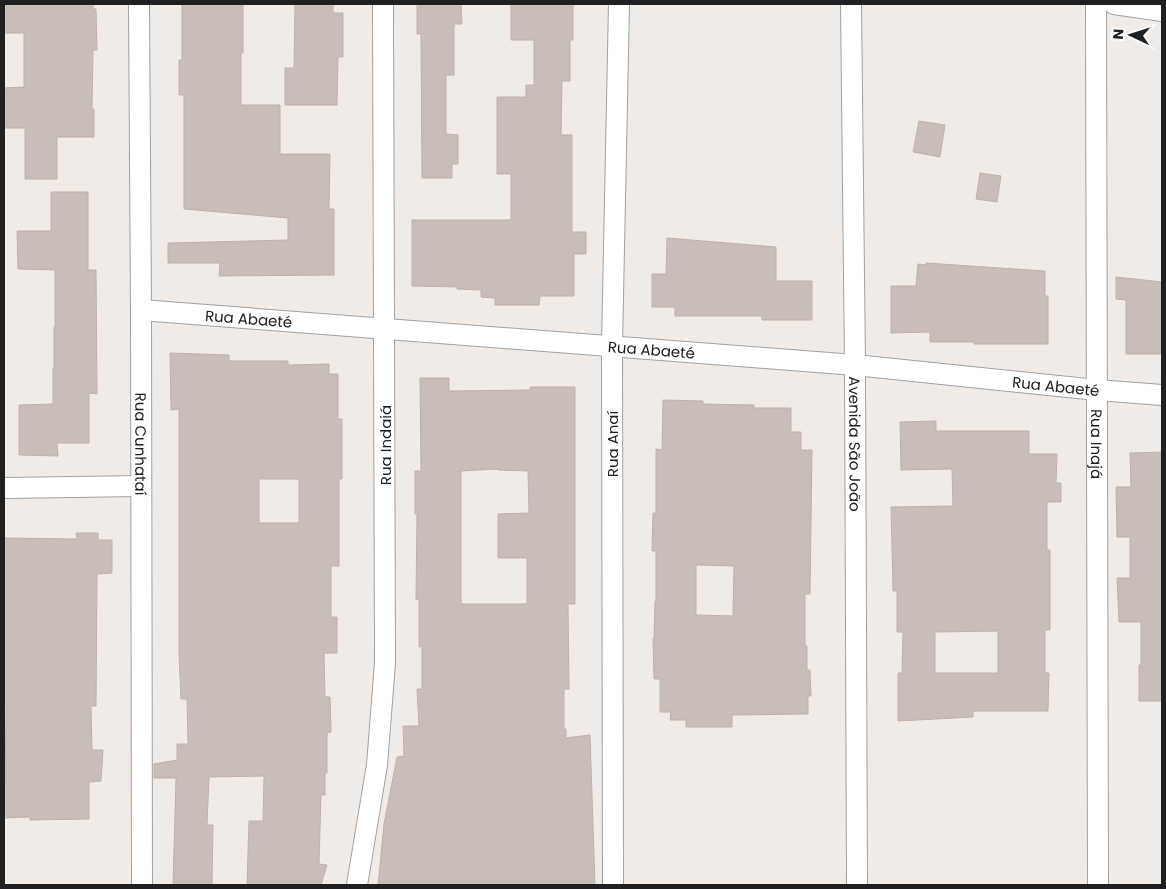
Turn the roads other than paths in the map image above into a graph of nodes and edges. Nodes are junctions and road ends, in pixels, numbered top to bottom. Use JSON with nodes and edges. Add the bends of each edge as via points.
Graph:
{"nodes":[{"id":1,"x":139,"y":4,"type":"edge"},
{"id":2,"x":383,"y":4,"type":"edge"},
{"id":3,"x":619,"y":4,"type":"edge"},
{"id":4,"x":851,"y":4,"type":"edge"},
{"id":5,"x":1096,"y":4,"type":"edge"},
{"id":6,"x":1114,"y":4,"type":"edge"},
{"id":7,"x":1162,"y":11,"type":"edge"},
{"id":8,"x":141,"y":310,"type":"junction"},
{"id":9,"x":385,"y":330,"type":"junction"},
{"id":10,"x":612,"y":346,"type":"junction"},
{"id":11,"x":855,"y":365,"type":"junction"},
{"id":12,"x":1097,"y":390,"type":"junction"},
{"id":13,"x":1162,"y":395,"type":"edge"},
{"id":14,"x":142,"y":486,"type":"junction"},
{"id":15,"x":4,"y":488,"type":"edge"},
{"id":16,"x":142,"y":885,"type":"edge"},
{"id":17,"x":357,"y":885,"type":"edge"},
{"id":18,"x":613,"y":885,"type":"edge"},
{"id":19,"x":857,"y":885,"type":"edge"},
{"id":20,"x":1098,"y":885,"type":"edge"}],
"edges":[{"from":1,"to":8,"type":"street","name":"Rua Cunhataí"},
{"from":2,"to":9,"type":"street","name":"Rua Indaiá"},
{"from":3,"to":10,"type":"street","name":"Rua Anaí"},
{"from":4,"to":11,"type":"street","name":"Avenida São João"},
{"from":5,"to":12,"type":"street","name":"Rua Inajá"},
{"from":6,"to":7,"type":"street"},
{"from":8,"to":9,"type":"street","name":"Rua Abaeté"},
{"from":8,"to":14,"type":"street","name":"Rua Cunhataí"},
{"from":9,"to":10,"type":"street","name":"Rua Abaeté"},
{"from":9,"to":17,"type":"street","name":"Rua Indaiá","via":[[386,663],[377,765]]},
{"from":10,"to":11,"type":"street","name":"Rua Abaeté"},
{"from":10,"to":18,"type":"street","name":"Rua Anaí"},
{"from":11,"to":12,"type":"street","name":"Rua Abaeté"},
{"from":11,"to":19,"type":"street","name":"Avenida São João"},
{"from":12,"to":13,"type":"street","name":"Rua Abaeté"},
{"from":12,"to":20,"type":"street","name":"Rua Inajá"},
{"from":14,"to":15,"type":"street"},
{"from":14,"to":16,"type":"street","name":"Rua Cunhataí"}]}
